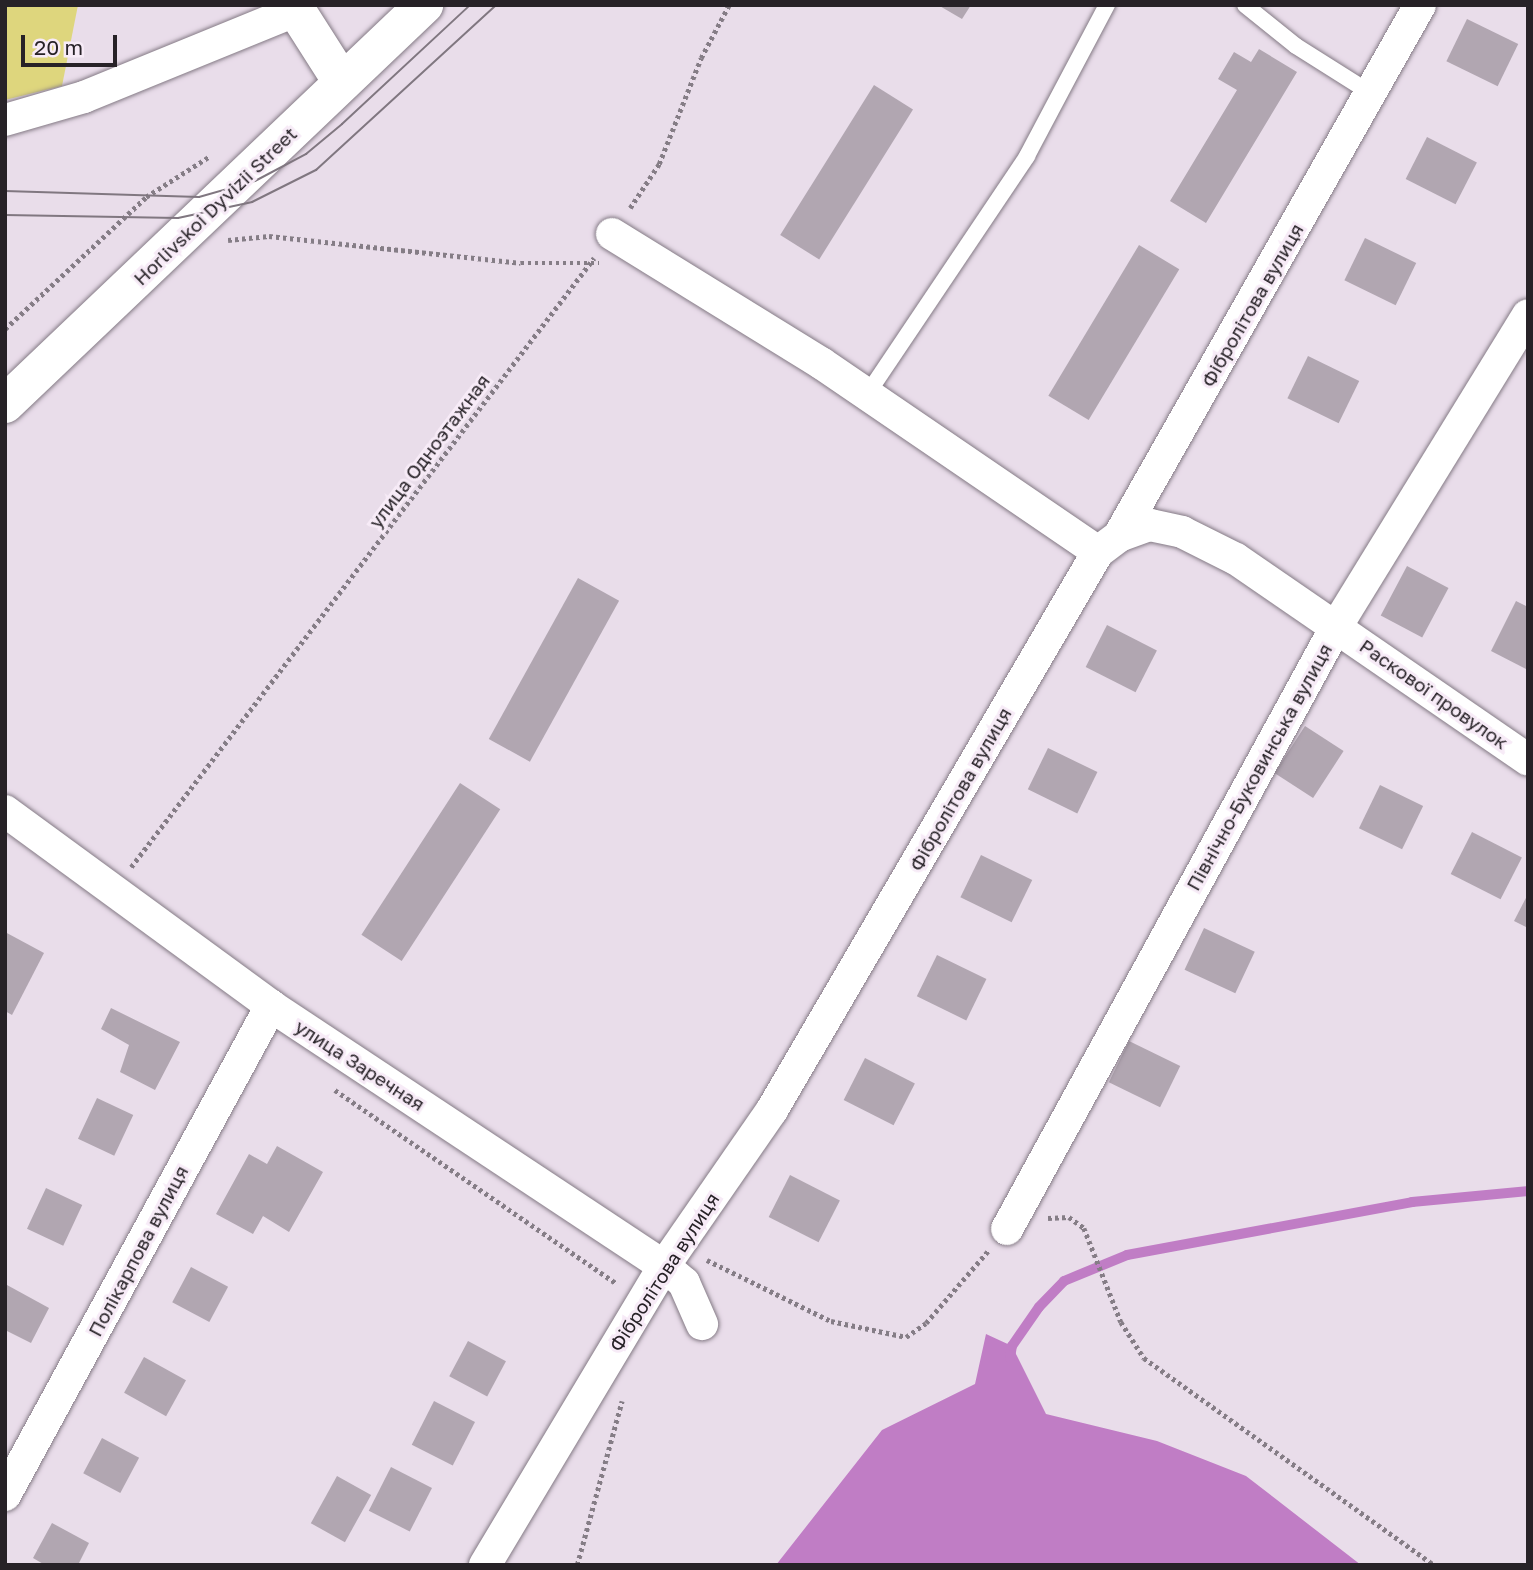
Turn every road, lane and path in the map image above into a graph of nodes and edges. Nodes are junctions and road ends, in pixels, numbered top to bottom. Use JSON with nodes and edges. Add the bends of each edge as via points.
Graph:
{"nodes":[{"id":1,"x":424,"y":5,"type":"edge"},
{"id":2,"x":729,"y":5,"type":"edge"},
{"id":3,"x":1107,"y":5,"type":"edge"},
{"id":4,"x":1245,"y":5,"type":"edge"},
{"id":5,"x":1420,"y":5,"type":"edge"},
{"id":6,"x":294,"y":8,"type":"edge"},
{"id":7,"x":342,"y":82,"type":"junction"},
{"id":8,"x":1372,"y":94,"type":"junction"},
{"id":9,"x":5,"y":120,"type":"edge"},
{"id":10,"x":213,"y":155,"type":"dead end"},
{"id":11,"x":612,"y":234,"type":"junction"},
{"id":12,"x":223,"y":240,"type":"dead end"},
{"id":13,"x":649,"y":257,"type":"junction"},
{"id":14,"x":589,"y":265,"type":"junction"},
{"id":15,"x":1528,"y":315,"type":"edge"},
{"id":16,"x":5,"y":329,"type":"edge"},
{"id":17,"x":866,"y":396,"type":"junction"},
{"id":18,"x":5,"y":404,"type":"edge"},
{"id":19,"x":1108,"y":544,"type":"junction"},
{"id":20,"x":1336,"y":627,"type":"junction"},
{"id":21,"x":1528,"y":760,"type":"edge"},
{"id":22,"x":5,"y":811,"type":"edge"},
{"id":23,"x":113,"y":890,"type":"junction"},
{"id":24,"x":271,"y":1006,"type":"junction"},
{"id":25,"x":1007,"y":1229,"type":"junction"},
{"id":26,"x":671,"y":1255,"type":"junction"},
{"id":27,"x":702,"y":1324,"type":"dead end"},
{"id":28,"x":626,"y":1387,"type":"dead end"},
{"id":29,"x":5,"y":1496,"type":"edge"},
{"id":30,"x":485,"y":1565,"type":"edge"},
{"id":31,"x":577,"y":1565,"type":"edge"},
{"id":32,"x":1434,"y":1565,"type":"edge"}],
"edges":[{"from":1,"to":7,"type":"main road","name":"Horlivskoi Dyvizii Street"},
{"from":2,"to":11,"type":"path","name":"улица Одноэтажная","via":[[701,58],[659,164]]},
{"from":3,"to":17,"type":"lane","via":[[1027,156]]},
{"from":4,"to":8,"type":"lane","via":[[1296,46]]},
{"from":5,"to":8,"type":"street","name":"Фібролітова вулиця"},
{"from":6,"to":7,"type":"main road"},
{"from":6,"to":9,"type":"street","via":[[85,97]]},
{"from":7,"to":18,"type":"main road","name":"Horlivskoi Dyvizii Street","via":[[240,185]]},
{"from":8,"to":19,"type":"street","name":"Фібролітова вулиця"},
{"from":10,"to":16,"type":"path","via":[[146,197]]},
{"from":11,"to":13,"type":"street"},
{"from":11,"to":14,"type":"path","name":"улица Одноэтажная"},
{"from":12,"to":14,"type":"path","via":[[269,236],[521,263]]},
{"from":13,"to":14,"type":"path"},
{"from":13,"to":17,"type":"street"},
{"from":14,"to":23,"type":"path","name":"улица Одноэтажная"},
{"from":15,"to":20,"type":"street","name":"Північно-Буковинська вулиця"},
{"from":17,"to":19,"type":"street"},
{"from":19,"to":20,"type":"street","name":"Раскової провулок","via":[[1150,525],[1182,532],[1236,559]]},
{"from":19,"to":26,"type":"street","name":"Фібролітова вулиця","via":[[772,1110]]},
{"from":20,"to":21,"type":"street","name":"Раскової провулок"},
{"from":20,"to":25,"type":"street","name":"Північно-Буковинська вулиця"},
{"from":22,"to":23,"type":"street","name":"улица Заречная"},
{"from":23,"to":24,"type":"street","name":"улица Заречная"},
{"from":24,"to":26,"type":"street","name":"улица Заречная"},
{"from":24,"to":29,"type":"street","name":"Полікарпова вулиця"},
{"from":25,"to":26,"type":"path","via":[[926,1323],[906,1337],[831,1321]]},
{"from":25,"to":32,"type":"path","via":[[1069,1217],[1084,1228],[1106,1290],[1144,1358]]},
{"from":26,"to":27,"type":"street","name":"улица Заречная"},
{"from":26,"to":30,"type":"street","name":"Фібролітова вулиця"},
{"from":28,"to":31,"type":"path"}]}
